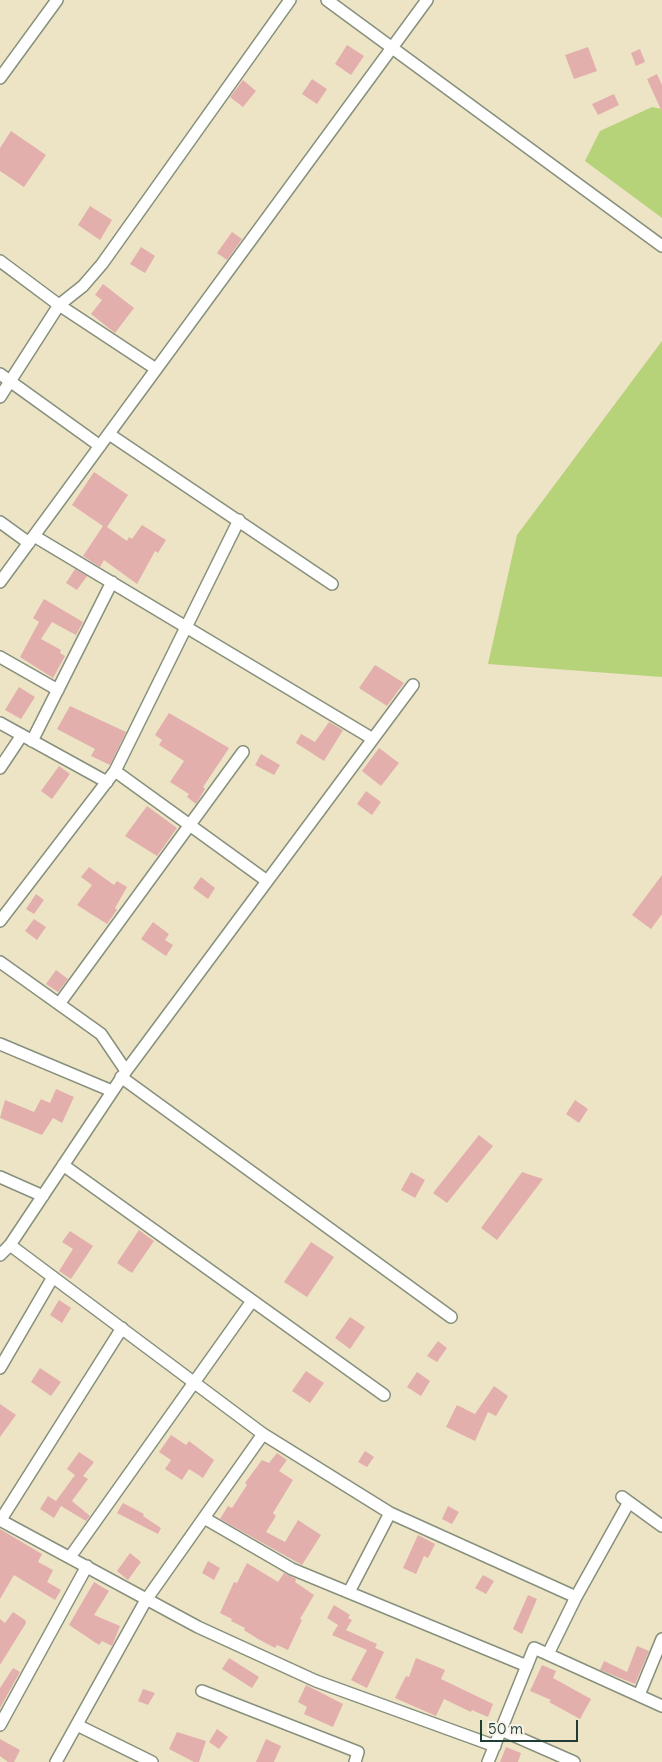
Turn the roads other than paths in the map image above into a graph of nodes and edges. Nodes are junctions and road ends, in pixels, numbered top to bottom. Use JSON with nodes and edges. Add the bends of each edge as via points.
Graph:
{"nodes":[{"id":1,"x":57,"y":0,"type":"edge"},
{"id":2,"x":290,"y":0,"type":"edge"},
{"id":3,"x":327,"y":0,"type":"edge"},
{"id":4,"x":427,"y":0,"type":"edge"},
{"id":5,"x":392,"y":48,"type":"junction"},
{"id":6,"x":0,"y":78,"type":"edge"},
{"id":7,"x":662,"y":246,"type":"edge"},
{"id":8,"x":0,"y":260,"type":"edge"},
{"id":9,"x":59,"y":305,"type":"junction"},
{"id":10,"x":156,"y":369,"type":"junction"},
{"id":11,"x":0,"y":374,"type":"edge"},
{"id":12,"x":11,"y":382,"type":"junction"},
{"id":13,"x":0,"y":397,"type":"edge"},
{"id":14,"x":110,"y":434,"type":"junction"},
{"id":15,"x":100,"y":446,"type":"junction"},
{"id":16,"x":239,"y":520,"type":"junction"},
{"id":17,"x":0,"y":522,"type":"edge"},
{"id":18,"x":31,"y":539,"type":"junction"},
{"id":19,"x":0,"y":582,"type":"edge"},
{"id":20,"x":112,"y":582,"type":"junction"},
{"id":21,"x":332,"y":584,"type":"dead end"},
{"id":22,"x":186,"y":627,"type":"junction"},
{"id":23,"x":0,"y":657,"type":"edge"},
{"id":24,"x":413,"y":685,"type":"dead end"},
{"id":25,"x":58,"y":690,"type":"junction"},
{"id":26,"x":0,"y":723,"type":"edge"},
{"id":27,"x":22,"y":735,"type":"junction"},
{"id":28,"x":373,"y":739,"type":"junction"},
{"id":29,"x":32,"y":741,"type":"junction"},
{"id":30,"x":243,"y":752,"type":"dead end"},
{"id":31,"x":0,"y":768,"type":"edge"},
{"id":32,"x":116,"y":771,"type":"junction"},
{"id":33,"x":107,"y":782,"type":"junction"},
{"id":34,"x":190,"y":825,"type":"junction"},
{"id":35,"x":267,"y":881,"type":"junction"},
{"id":36,"x":0,"y":921,"type":"edge"},
{"id":37,"x":0,"y":962,"type":"edge"},
{"id":38,"x":59,"y":1004,"type":"junction"},
{"id":39,"x":0,"y":1044,"type":"edge"},
{"id":40,"x":124,"y":1074,"type":"junction"},
{"id":41,"x":112,"y":1091,"type":"junction"},
{"id":42,"x":63,"y":1165,"type":"junction"},
{"id":43,"x":0,"y":1177,"type":"edge"},
{"id":44,"x":42,"y":1196,"type":"junction"},
{"id":45,"x":10,"y":1245,"type":"junction"},
{"id":46,"x":0,"y":1255,"type":"edge"},
{"id":47,"x":53,"y":1278,"type":"junction"},
{"id":48,"x":252,"y":1300,"type":"junction"},
{"id":49,"x":451,"y":1317,"type":"dead end"},
{"id":50,"x":122,"y":1328,"type":"junction"},
{"id":51,"x":0,"y":1368,"type":"edge"},
{"id":52,"x":194,"y":1382,"type":"junction"},
{"id":53,"x":384,"y":1395,"type":"dead end"},
{"id":54,"x":263,"y":1434,"type":"junction"},
{"id":55,"x":390,"y":1513,"type":"junction"},
{"id":56,"x":204,"y":1518,"type":"junction"},
{"id":57,"x":0,"y":1521,"type":"edge"},
{"id":58,"x":662,"y":1526,"type":"edge"},
{"id":59,"x":70,"y":1557,"type":"junction"},
{"id":60,"x":86,"y":1566,"type":"junction"},
{"id":61,"x":349,"y":1592,"type":"junction"},
{"id":62,"x":576,"y":1597,"type":"junction"},
{"id":63,"x":146,"y":1600,"type":"junction"},
{"id":64,"x":662,"y":1639,"type":"edge"},
{"id":65,"x":548,"y":1654,"type":"junction"},
{"id":66,"x":527,"y":1666,"type":"junction"},
{"id":67,"x":202,"y":1691,"type":"dead end"},
{"id":68,"x":639,"y":1695,"type":"junction"},
{"id":69,"x":662,"y":1706,"type":"edge"},
{"id":70,"x":77,"y":1724,"type":"junction"},
{"id":71,"x":0,"y":1725,"type":"edge"},
{"id":72,"x":501,"y":1730,"type":"junction"},
{"id":73,"x":495,"y":1746,"type":"junction"},
{"id":74,"x":56,"y":1762,"type":"edge"},
{"id":75,"x":152,"y":1762,"type":"edge"},
{"id":76,"x":355,"y":1762,"type":"edge"},
{"id":77,"x":488,"y":1762,"type":"edge"},
{"id":78,"x":574,"y":1762,"type":"edge"}],
"edges":[{"from":1,"to":6,"type":"street"},
{"from":2,"to":9,"type":"street","via":[[102,264],[83,286]]},
{"from":3,"to":5,"type":"street"},
{"from":4,"to":5,"type":"street"},
{"from":5,"to":7,"type":"street"},
{"from":5,"to":10,"type":"street"},
{"from":8,"to":9,"type":"street"},
{"from":9,"to":10,"type":"street"},
{"from":9,"to":12,"type":"street"},
{"from":10,"to":14,"type":"street"},
{"from":11,"to":12,"type":"street"},
{"from":12,"to":13,"type":"street"},
{"from":12,"to":15,"type":"street"},
{"from":14,"to":15,"type":"street"},
{"from":14,"to":16,"type":"street"},
{"from":15,"to":18,"type":"street"},
{"from":16,"to":21,"type":"street"},
{"from":16,"to":22,"type":"street"},
{"from":17,"to":18,"type":"street"},
{"from":18,"to":19,"type":"street"},
{"from":18,"to":20,"type":"street"},
{"from":20,"to":22,"type":"street"},
{"from":20,"to":25,"type":"street"},
{"from":22,"to":28,"type":"street"},
{"from":22,"to":32,"type":"street"},
{"from":23,"to":25,"type":"street"},
{"from":24,"to":28,"type":"street"},
{"from":25,"to":29,"type":"street"},
{"from":26,"to":27,"type":"street"},
{"from":27,"to":29,"type":"street"},
{"from":27,"to":31,"type":"street"},
{"from":28,"to":35,"type":"street"},
{"from":29,"to":33,"type":"street"},
{"from":30,"to":34,"type":"street"},
{"from":32,"to":33,"type":"street"},
{"from":32,"to":34,"type":"street"},
{"from":33,"to":36,"type":"street"},
{"from":34,"to":35,"type":"street"},
{"from":34,"to":38,"type":"street"},
{"from":35,"to":40,"type":"street"},
{"from":37,"to":38,"type":"street"},
{"from":38,"to":40,"type":"street","via":[[100,1034]]},
{"from":39,"to":41,"type":"street"},
{"from":40,"to":41,"type":"street"},
{"from":40,"to":49,"type":"street"},
{"from":41,"to":42,"type":"street"},
{"from":42,"to":44,"type":"street"},
{"from":42,"to":48,"type":"street"},
{"from":43,"to":44,"type":"street"},
{"from":44,"to":45,"type":"street"},
{"from":45,"to":46,"type":"street"},
{"from":45,"to":47,"type":"street"},
{"from":47,"to":50,"type":"street"},
{"from":47,"to":51,"type":"street"},
{"from":48,"to":52,"type":"street"},
{"from":48,"to":53,"type":"street"},
{"from":50,"to":52,"type":"street"},
{"from":50,"to":57,"type":"street"},
{"from":52,"to":54,"type":"street"},
{"from":52,"to":59,"type":"street"},
{"from":54,"to":55,"type":"street"},
{"from":54,"to":56,"type":"street"},
{"from":55,"to":61,"type":"street"},
{"from":55,"to":62,"type":"street"},
{"from":56,"to":61,"type":"street","via":[[292,1569]]},
{"from":56,"to":63,"type":"street"},
{"from":57,"to":59,"type":"street"},
{"from":58,"to":62,"type":"street","via":[[626,1500]]},
{"from":59,"to":60,"type":"street"},
{"from":60,"to":63,"type":"street"},
{"from":60,"to":71,"type":"street"},
{"from":61,"to":66,"type":"street"},
{"from":62,"to":65,"type":"street"},
{"from":63,"to":70,"type":"street"},
{"from":63,"to":73,"type":"street","via":[[316,1681]]},
{"from":64,"to":68,"type":"street"},
{"from":65,"to":66,"type":"street","via":[[534,1648]]},
{"from":65,"to":68,"type":"street"},
{"from":66,"to":72,"type":"street"},
{"from":67,"to":76,"type":"street","via":[[358,1752]]},
{"from":68,"to":69,"type":"street"},
{"from":70,"to":74,"type":"street"},
{"from":70,"to":75,"type":"street"},
{"from":72,"to":73,"type":"street"},
{"from":72,"to":78,"type":"street"},
{"from":73,"to":77,"type":"street"}]}
